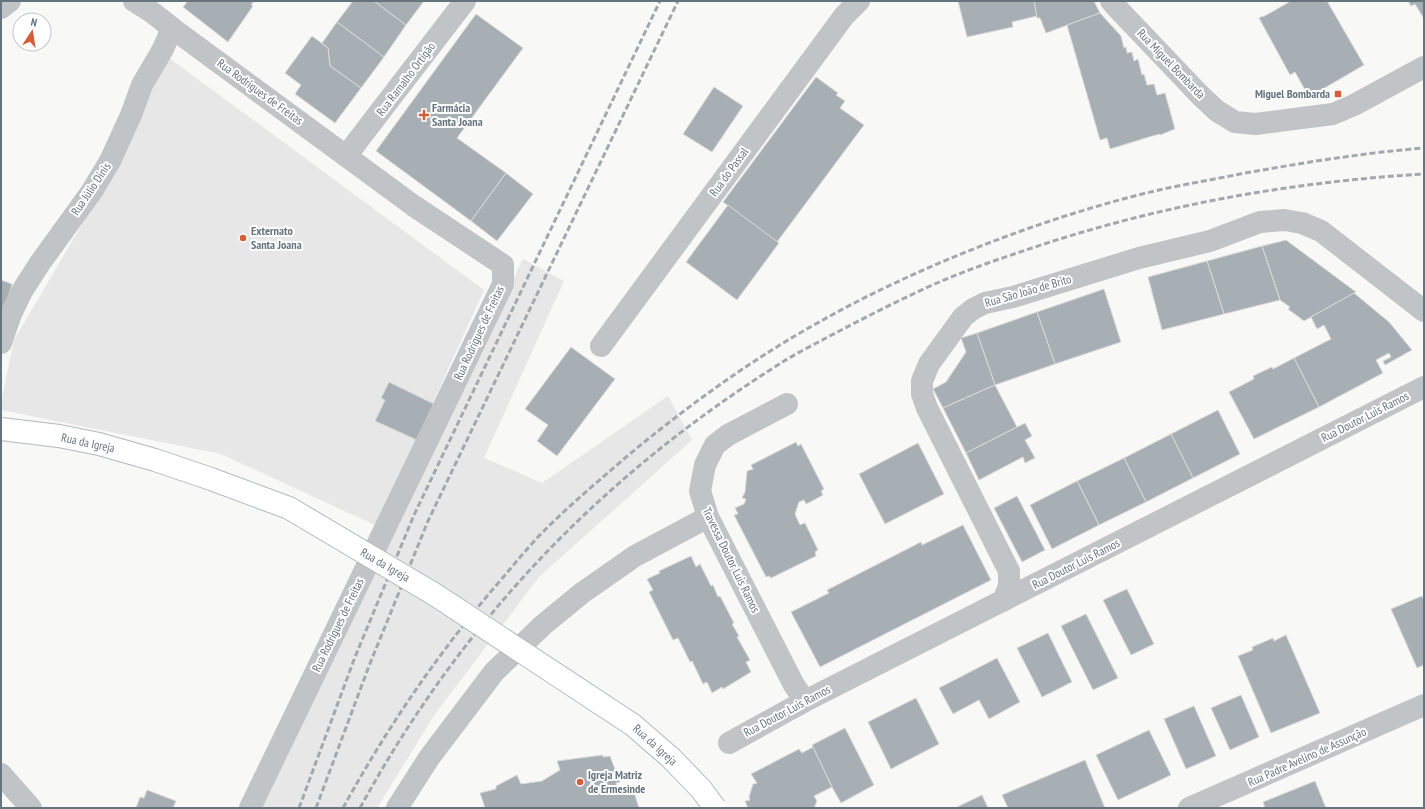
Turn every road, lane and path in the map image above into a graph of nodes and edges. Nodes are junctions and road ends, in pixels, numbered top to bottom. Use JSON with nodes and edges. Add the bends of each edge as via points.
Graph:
{"nodes":[{"id":1,"x":10,"y":1,"type":"edge"},
{"id":2,"x":134,"y":1,"type":"edge"},
{"id":3,"x":465,"y":1,"type":"edge"},
{"id":4,"x":859,"y":1,"type":"edge"},
{"id":5,"x":1111,"y":1,"type":"edge"},
{"id":6,"x":157,"y":7,"type":"edge"},
{"id":7,"x":1,"y":8,"type":"edge"},
{"id":8,"x":172,"y":28,"type":"junction"},
{"id":9,"x":1424,"y":67,"type":"edge"},
{"id":10,"x":346,"y":156,"type":"junction"},
{"id":11,"x":1424,"y":310,"type":"edge"},
{"id":12,"x":1,"y":343,"type":"edge"},
{"id":13,"x":601,"y":346,"type":"dead end"},
{"id":14,"x":1424,"y":387,"type":"edge"},
{"id":15,"x":787,"y":404,"type":"dead end"},
{"id":16,"x":1,"y":429,"type":"edge"},
{"id":17,"x":708,"y":516,"type":"junction"},
{"id":18,"x":1009,"y":571,"type":"junction"},
{"id":19,"x":1034,"y":585,"type":"junction"},
{"id":20,"x":1003,"y":601,"type":"junction"},
{"id":21,"x":805,"y":701,"type":"junction"},
{"id":22,"x":1424,"y":705,"type":"edge"},
{"id":23,"x":729,"y":743,"type":"dead end"},
{"id":24,"x":1,"y":774,"type":"edge"},
{"id":25,"x":31,"y":808,"type":"edge"},
{"id":26,"x":250,"y":808,"type":"edge"},
{"id":27,"x":397,"y":808,"type":"edge"},
{"id":28,"x":715,"y":808,"type":"edge"},
{"id":29,"x":1189,"y":808,"type":"edge"}],
"edges":[{"from":1,"to":7,"type":"street"},
{"from":2,"to":6,"type":"street","name":"Rua Rodrigues de Freitas"},
{"from":3,"to":10,"type":"street","name":"Rua Ramalho Ortigão"},
{"from":4,"to":13,"type":"street","name":"Rua do Passal","via":[[844,16]]},
{"from":5,"to":9,"type":"street","name":"Rua Miguel Bombarda","via":[[1200,95],[1217,111],[1235,122],[1255,124],[1333,114]]},
{"from":6,"to":8,"type":"street","name":"Rua Rodrigues de Freitas"},
{"from":8,"to":10,"type":"street","name":"Rua Rodrigues de Freitas"},
{"from":8,"to":12,"type":"street","name":"Rua Júlio Dinis","via":[[142,85],[110,161],[22,291]]},
{"from":10,"to":26,"type":"street","name":"Rua Rodrigues de Freitas","via":[[414,206],[503,265],[503,284]]},
{"from":11,"to":18,"type":"street","name":"Rua São João de Brito","via":[[1321,231],[1302,223],[1284,220],[1260,222],[1210,241],[1139,258],[1013,297],[985,303],[973,309],[963,317],[929,364],[922,381],[922,394]]},
{"from":14,"to":19,"type":"street","name":"Rua Doutor Luis Ramos"},
{"from":15,"to":17,"type":"street","name":"Travessa Doutor Luis Ramos","via":[[728,435],[715,445],[705,464],[700,491]]},
{"from":16,"to":28,"type":"main road","name":"Rua da Igreja","bridge":true,"via":[[59,436],[106,446],[155,460],[289,508],[434,594],[628,721],[671,758],[701,789]]},
{"from":17,"to":21,"type":"street","name":"Travessa Doutor Luis Ramos","via":[[794,685]]},
{"from":17,"to":27,"type":"street","via":[[635,556],[582,593],[494,672],[429,758]]},
{"from":18,"to":19,"type":"street"},
{"from":18,"to":20,"type":"street","via":[[1009,586]]},
{"from":19,"to":20,"type":"street","name":"Rua Doutor Luis Ramos"},
{"from":20,"to":21,"type":"street","name":"Rua Doutor Luis Ramos"},
{"from":21,"to":23,"type":"street","name":"Rua Doutor Luis Ramos"},
{"from":22,"to":29,"type":"street","name":"Rua Padre Avelino de Assunção"},
{"from":24,"to":25,"type":"street"}]}
